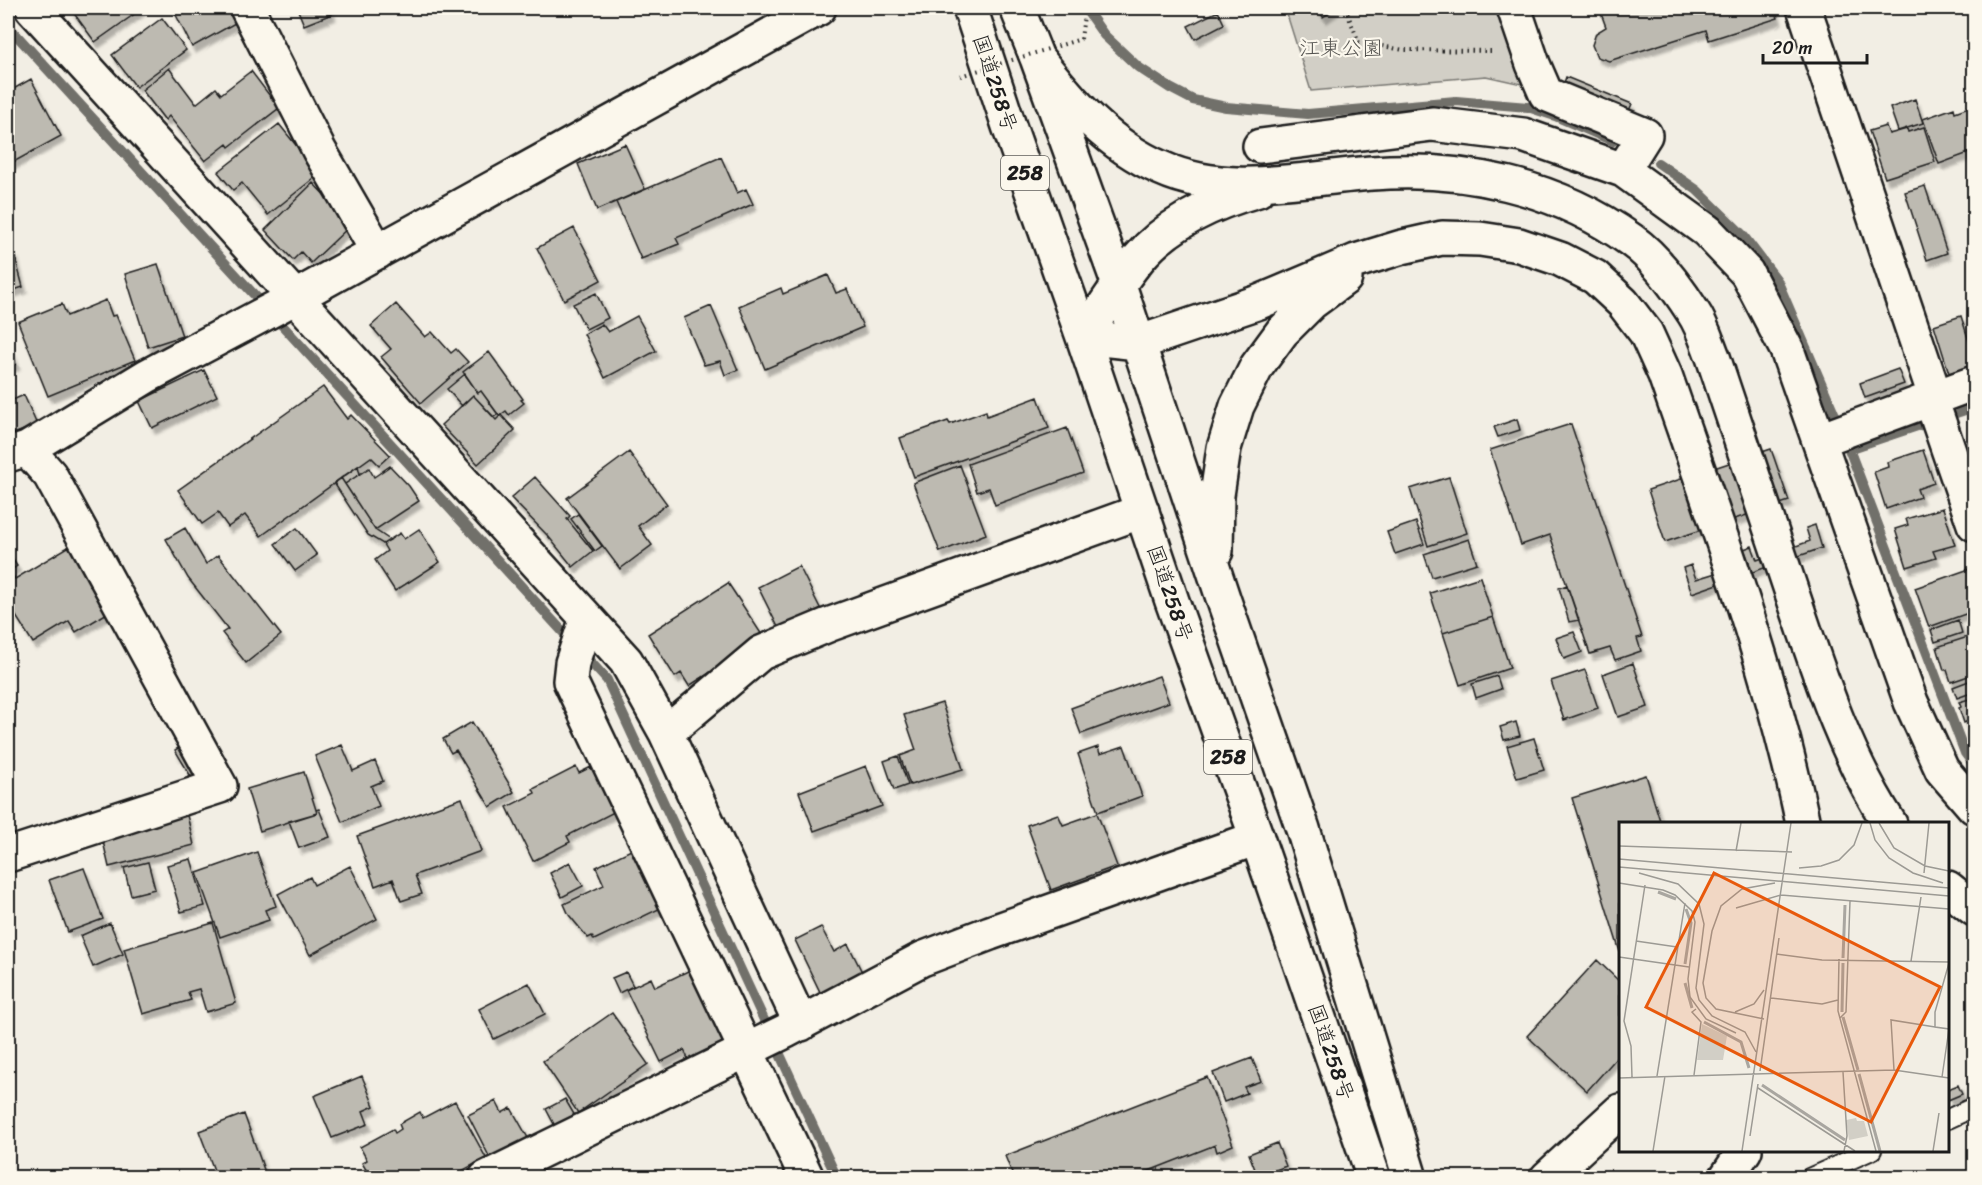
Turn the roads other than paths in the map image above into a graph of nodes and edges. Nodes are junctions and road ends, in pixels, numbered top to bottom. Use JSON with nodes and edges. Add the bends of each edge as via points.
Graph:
{"nodes":[{"id":1,"x":32,"y":8,"type":"edge"},
{"id":2,"x":247,"y":8,"type":"edge"},
{"id":3,"x":819,"y":8,"type":"edge"},
{"id":4,"x":970,"y":8,"type":"edge"},
{"id":5,"x":1017,"y":8,"type":"edge"},
{"id":6,"x":1514,"y":8,"type":"edge"},
{"id":7,"x":1804,"y":8,"type":"edge"},
{"id":8,"x":1037,"y":58,"type":"junction"},
{"id":9,"x":1260,"y":146,"type":"dead end"},
{"id":10,"x":1623,"y":170,"type":"junction"},
{"id":11,"x":1290,"y":182,"type":"junction"},
{"id":12,"x":1402,"y":247,"type":"junction"},
{"id":13,"x":378,"y":252,"type":"junction"},
{"id":14,"x":1119,"y":285,"type":"junction"},
{"id":15,"x":277,"y":307,"type":"junction"},
{"id":16,"x":1083,"y":337,"type":"junction"},
{"id":17,"x":1137,"y":343,"type":"junction"},
{"id":18,"x":1974,"y":383,"type":"edge"},
{"id":19,"x":1937,"y":413,"type":"junction"},
{"id":20,"x":1835,"y":434,"type":"junction"},
{"id":21,"x":17,"y":452,"type":"edge"},
{"id":22,"x":1142,"y":511,"type":"junction"},
{"id":23,"x":1974,"y":524,"type":"edge"},
{"id":24,"x":1224,"y":601,"type":"junction"},
{"id":25,"x":585,"y":625,"type":"junction"},
{"id":26,"x":666,"y":733,"type":"junction"},
{"id":27,"x":1974,"y":807,"type":"edge"},
{"id":28,"x":1803,"y":822,"type":"edge"},
{"id":29,"x":1889,"y":822,"type":"edge"},
{"id":30,"x":1257,"y":838,"type":"junction"},
{"id":31,"x":8,"y":855,"type":"edge"},
{"id":32,"x":1949,"y":890,"type":"edge"},
{"id":33,"x":1974,"y":909,"type":"edge"},
{"id":34,"x":773,"y":1037,"type":"junction"},
{"id":35,"x":1974,"y":1107,"type":"edge"},
{"id":36,"x":1619,"y":1112,"type":"edge"},
{"id":37,"x":1949,"y":1118,"type":"edge"},
{"id":38,"x":1744,"y":1152,"type":"edge"},
{"id":39,"x":1868,"y":1152,"type":"edge"},
{"id":40,"x":486,"y":1178,"type":"edge"},
{"id":41,"x":807,"y":1178,"type":"edge"},
{"id":42,"x":1374,"y":1178,"type":"edge"},
{"id":43,"x":1410,"y":1178,"type":"edge"},
{"id":44,"x":1547,"y":1178,"type":"edge"},
{"id":45,"x":1726,"y":1178,"type":"edge"},
{"id":46,"x":1809,"y":1178,"type":"edge"}],
"edges":[{"from":1,"to":15,"type":"main road","via":[[262,263]]},
{"from":2,"to":13,"type":"main road","via":[[318,150]]},
{"from":3,"to":13,"type":"main road"},
{"from":4,"to":16,"type":"main road","name":"国道258号","number":"258"},
{"from":5,"to":8,"type":"main road","name":"国道258号","number":"258"},
{"from":6,"to":10,"type":"main road","via":[[1546,94],[1645,135]]},
{"from":7,"to":19,"type":"main road"},
{"from":8,"to":11,"type":"main road","via":[[1092,123],[1126,150],[1162,169],[1198,180],[1241,184]]},
{"from":8,"to":14,"type":"main road","name":"国道258号","number":"258"},
{"from":9,"to":10,"type":"main road","via":[[1432,124],[1523,135]]},
{"from":10,"to":20,"type":"main road","via":[[1707,231],[1747,273]]},
{"from":11,"to":14,"type":"main road","via":[[1241,195],[1192,216],[1140,256]]},
{"from":11,"to":29,"type":"main road","via":[[1373,172],[1430,171],[1487,177],[1539,192],[1588,213],[1632,241],[1667,275],[1694,313],[1713,357],[1821,677],[1871,794]]},
{"from":12,"to":17,"type":"main road","via":[[1356,261],[1259,302]]},
{"from":12,"to":24,"type":"main road","via":[[1348,275],[1311,303],[1263,358],[1237,406],[1224,448],[1217,495],[1215,544]]},
{"from":12,"to":28,"type":"main road","via":[[1442,238],[1480,240],[1519,245],[1560,259],[1595,276],[1646,333],[1665,375],[1770,688]]},
{"from":13,"to":15,"type":"main road"},
{"from":14,"to":16,"type":"main road"},
{"from":14,"to":17,"type":"main road","name":"国道258号","number":"258"},
{"from":15,"to":21,"type":"main road","via":[[147,375]]},
{"from":15,"to":25,"type":"main road"},
{"from":16,"to":17,"type":"main road"},
{"from":16,"to":22,"type":"main road","name":"国道258号","number":"258"},
{"from":17,"to":24,"type":"main road","name":"国道258号","number":"258"},
{"from":18,"to":19,"type":"main road"},
{"from":19,"to":20,"type":"main road"},
{"from":19,"to":23,"type":"main road"},
{"from":20,"to":27,"type":"main road","via":[[1911,702],[1941,770]]},
{"from":21,"to":31,"type":"main road","via":[[50,475],[220,786]]},
{"from":22,"to":26,"type":"main road","via":[[761,653]]},
{"from":22,"to":30,"type":"main road","name":"国道258号","number":"258"},
{"from":24,"to":43,"type":"main road","name":"国道258号","number":"258","via":[[1303,829]]},
{"from":25,"to":26,"type":"main road","via":[[626,661]]},
{"from":25,"to":34,"type":"main road","via":[[570,681]]},
{"from":26,"to":34,"type":"main road"},
{"from":30,"to":34,"type":"main road","via":[[922,959]]},
{"from":30,"to":42,"type":"main road","name":"国道258号","number":"258"},
{"from":32,"to":33,"type":"main road"},
{"from":34,"to":40,"type":"main road"},
{"from":34,"to":41,"type":"main road"},
{"from":35,"to":37,"type":"lane"},
{"from":36,"to":44,"type":"main road"},
{"from":38,"to":45,"type":"main road"},
{"from":39,"to":46,"type":"lane"}]}
